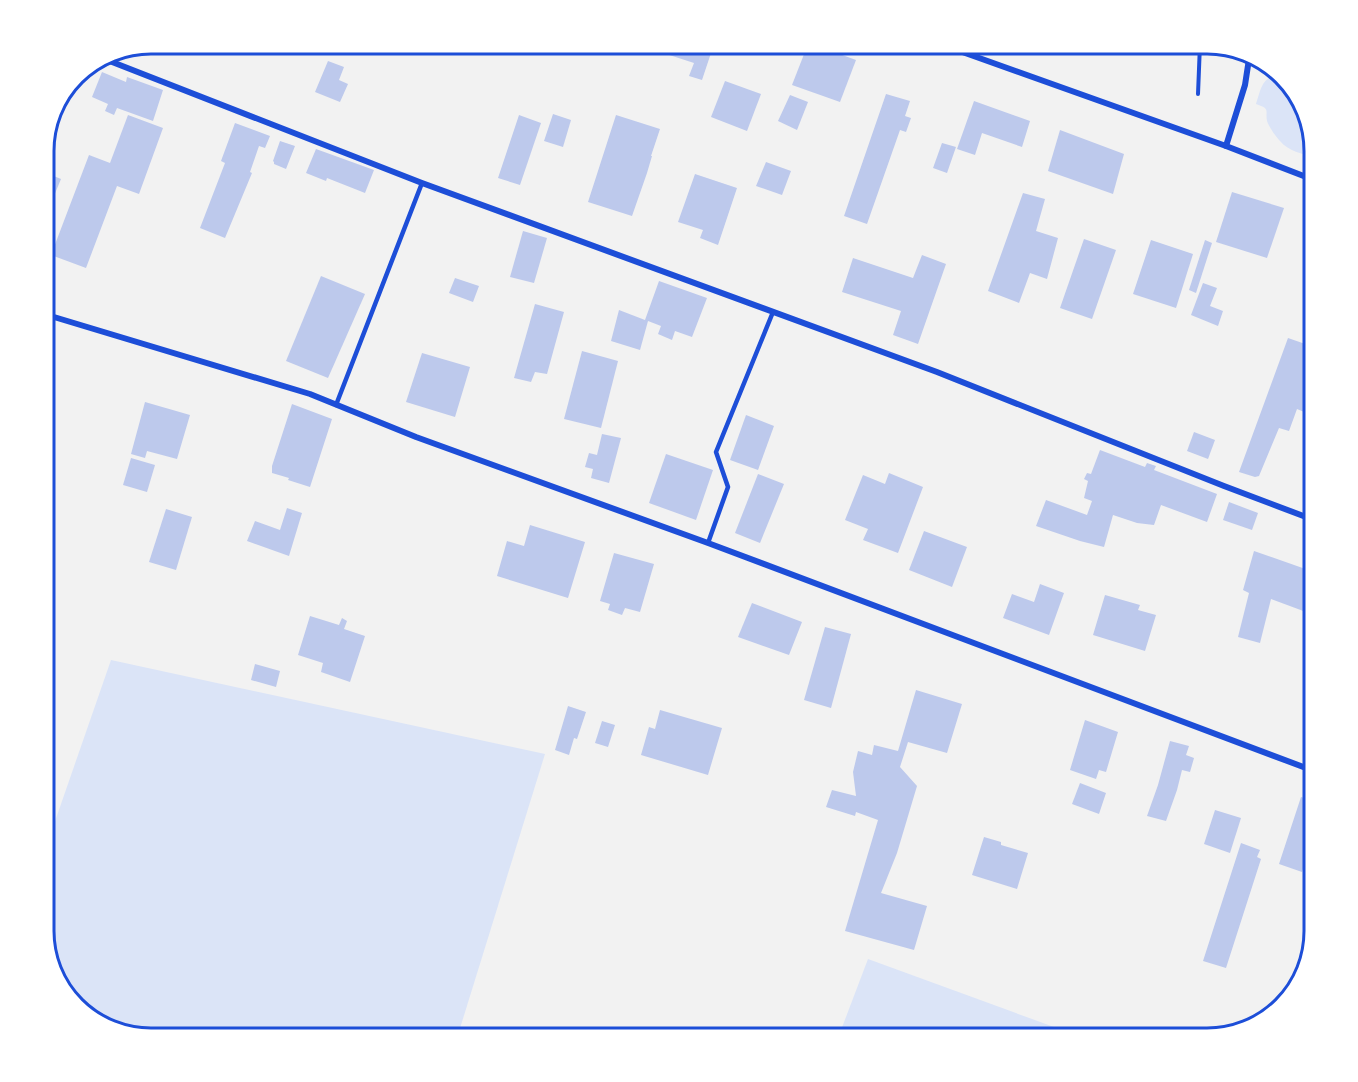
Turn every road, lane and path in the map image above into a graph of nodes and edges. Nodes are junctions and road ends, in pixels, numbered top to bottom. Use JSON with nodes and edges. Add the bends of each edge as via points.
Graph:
{"nodes":[{"id":1,"x":968,"y":54,"type":"edge"},
{"id":2,"x":1200,"y":54,"type":"edge"},
{"id":3,"x":112,"y":62,"type":"edge"},
{"id":4,"x":1248,"y":63,"type":"edge"},
{"id":5,"x":1198,"y":94,"type":"dead end"},
{"id":6,"x":1226,"y":146,"type":"junction"},
{"id":7,"x":1304,"y":176,"type":"edge"},
{"id":8,"x":422,"y":183,"type":"junction"},
{"id":9,"x":773,"y":312,"type":"junction"},
{"id":10,"x":54,"y":317,"type":"edge"},
{"id":11,"x":336,"y":405,"type":"junction"},
{"id":12,"x":1304,"y":516,"type":"edge"},
{"id":13,"x":708,"y":543,"type":"junction"},
{"id":14,"x":1304,"y":767,"type":"edge"}],
"edges":[{"from":1,"to":6,"type":"street"},
{"from":2,"to":5,"type":"path"},
{"from":3,"to":8,"type":"street"},
{"from":4,"to":6,"type":"street"},
{"from":6,"to":7,"type":"street"},
{"from":8,"to":9,"type":"street"},
{"from":8,"to":11,"type":"lane"},
{"from":9,"to":12,"type":"street"},
{"from":9,"to":13,"type":"lane","via":[[716,452],[728,487]]},
{"from":10,"to":11,"type":"street"},
{"from":11,"to":13,"type":"street"},
{"from":13,"to":14,"type":"street"}]}
